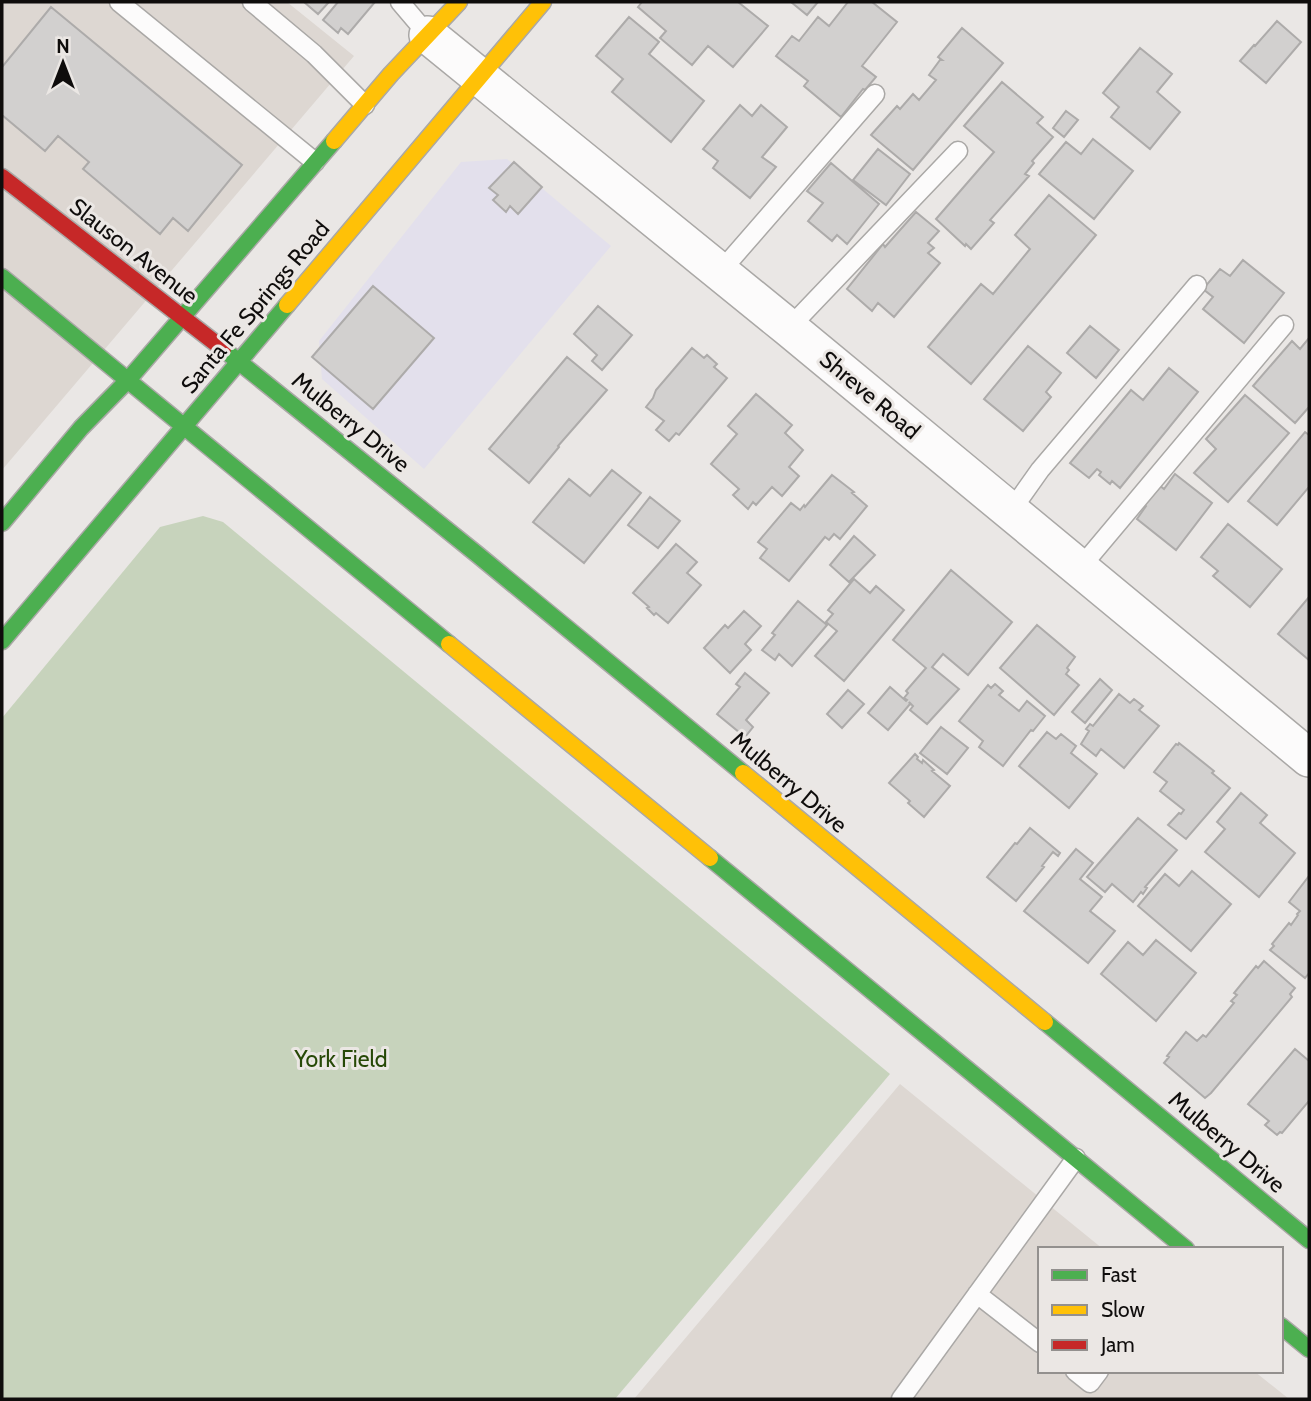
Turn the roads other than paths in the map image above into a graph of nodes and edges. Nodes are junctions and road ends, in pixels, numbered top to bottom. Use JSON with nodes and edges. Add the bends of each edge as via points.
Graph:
{"nodes":[{"id":1,"x":119,"y":2,"type":"edge"},
{"id":2,"x":253,"y":2,"type":"edge"},
{"id":3,"x":400,"y":2,"type":"edge"},
{"id":4,"x":459,"y":2,"type":"edge"},
{"id":5,"x":543,"y":2,"type":"edge"},
{"id":6,"x":428,"y":35,"type":"junction"},
{"id":7,"x":479,"y":76,"type":"junction"},
{"id":8,"x":876,"y":94,"type":"dead end"},
{"id":9,"x":365,"y":105,"type":"junction"},
{"id":10,"x":958,"y":151,"type":"dead end"},
{"id":11,"x":315,"y":162,"type":"junction"},
{"id":12,"x":2,"y":177,"type":"edge"},
{"id":13,"x":720,"y":272,"type":"junction"},
{"id":14,"x":2,"y":277,"type":"edge"},
{"id":15,"x":1197,"y":285,"type":"dead end"},
{"id":16,"x":182,"y":317,"type":"junction"},
{"id":17,"x":1284,"y":325,"type":"dead end"},
{"id":18,"x":789,"y":328,"type":"junction"},
{"id":19,"x":239,"y":361,"type":"junction"},
{"id":20,"x":128,"y":380,"type":"junction"},
{"id":21,"x":184,"y":426,"type":"junction"},
{"id":22,"x":5,"y":511,"type":"edge"},
{"id":23,"x":1011,"y":511,"type":"junction"},
{"id":24,"x":1080,"y":568,"type":"junction"},
{"id":25,"x":2,"y":641,"type":"edge"},
{"id":26,"x":1309,"y":758,"type":"edge"},
{"id":27,"x":1076,"y":1158,"type":"junction"},
{"id":28,"x":1309,"y":1240,"type":"edge"},
{"id":29,"x":1184,"y":1247,"type":"edge"},
{"id":30,"x":977,"y":1294,"type":"junction"},
{"id":31,"x":1283,"y":1328,"type":"edge"},
{"id":32,"x":1038,"y":1341,"type":"edge"},
{"id":33,"x":1309,"y":1349,"type":"edge"},
{"id":34,"x":1078,"y":1373,"type":"edge"},
{"id":35,"x":1097,"y":1373,"type":"edge"},
{"id":36,"x":901,"y":1399,"type":"edge"}],
"edges":[{"from":1,"to":11,"type":"lane"},
{"from":2,"to":9,"type":"lane"},
{"from":3,"to":6,"type":"lane"},
{"from":4,"to":6,"type":"main road","name":"Santa Fe Springs Road"},
{"from":5,"to":7,"type":"main road","name":"Santa Fe Springs Road"},
{"from":6,"to":7,"type":"street","name":"Shreve Road"},
{"from":6,"to":9,"type":"main road","name":"Santa Fe Springs Road"},
{"from":7,"to":13,"type":"street","name":"Shreve Road"},
{"from":7,"to":19,"type":"main road","name":"Santa Fe Springs Road"},
{"from":8,"to":13,"type":"lane"},
{"from":9,"to":11,"type":"main road","name":"Santa Fe Springs Road"},
{"from":10,"to":18,"type":"lane"},
{"from":11,"to":16,"type":"main road","name":"Santa Fe Springs Road"},
{"from":12,"to":16,"type":"main road","name":"Slauson Avenue"},
{"from":13,"to":18,"type":"street","name":"Shreve Road"},
{"from":14,"to":20,"type":"main road"},
{"from":15,"to":23,"type":"lane","via":[[1040,470]]},
{"from":16,"to":19,"type":"main road","name":"Slauson Avenue"},
{"from":16,"to":20,"type":"main road","name":"Santa Fe Springs Road"},
{"from":17,"to":24,"type":"lane"},
{"from":18,"to":23,"type":"street","name":"Shreve Road"},
{"from":19,"to":21,"type":"main road","name":"Santa Fe Springs Road"},
{"from":19,"to":28,"type":"main road","name":"Mulberry Drive"},
{"from":20,"to":21,"type":"main road"},
{"from":20,"to":22,"type":"main road","name":"Santa Fe Springs Road"},
{"from":21,"to":25,"type":"main road","name":"Santa Fe Springs Road"},
{"from":21,"to":27,"type":"main road"},
{"from":23,"to":24,"type":"street","name":"Shreve Road"},
{"from":24,"to":26,"type":"street","name":"Shreve Road"},
{"from":27,"to":29,"type":"main road"},
{"from":27,"to":30,"type":"lane"},
{"from":30,"to":32,"type":"lane"},
{"from":30,"to":36,"type":"lane"},
{"from":31,"to":33,"type":"main road"},
{"from":34,"to":35,"type":"lane","via":[[1090,1383]]}]}
